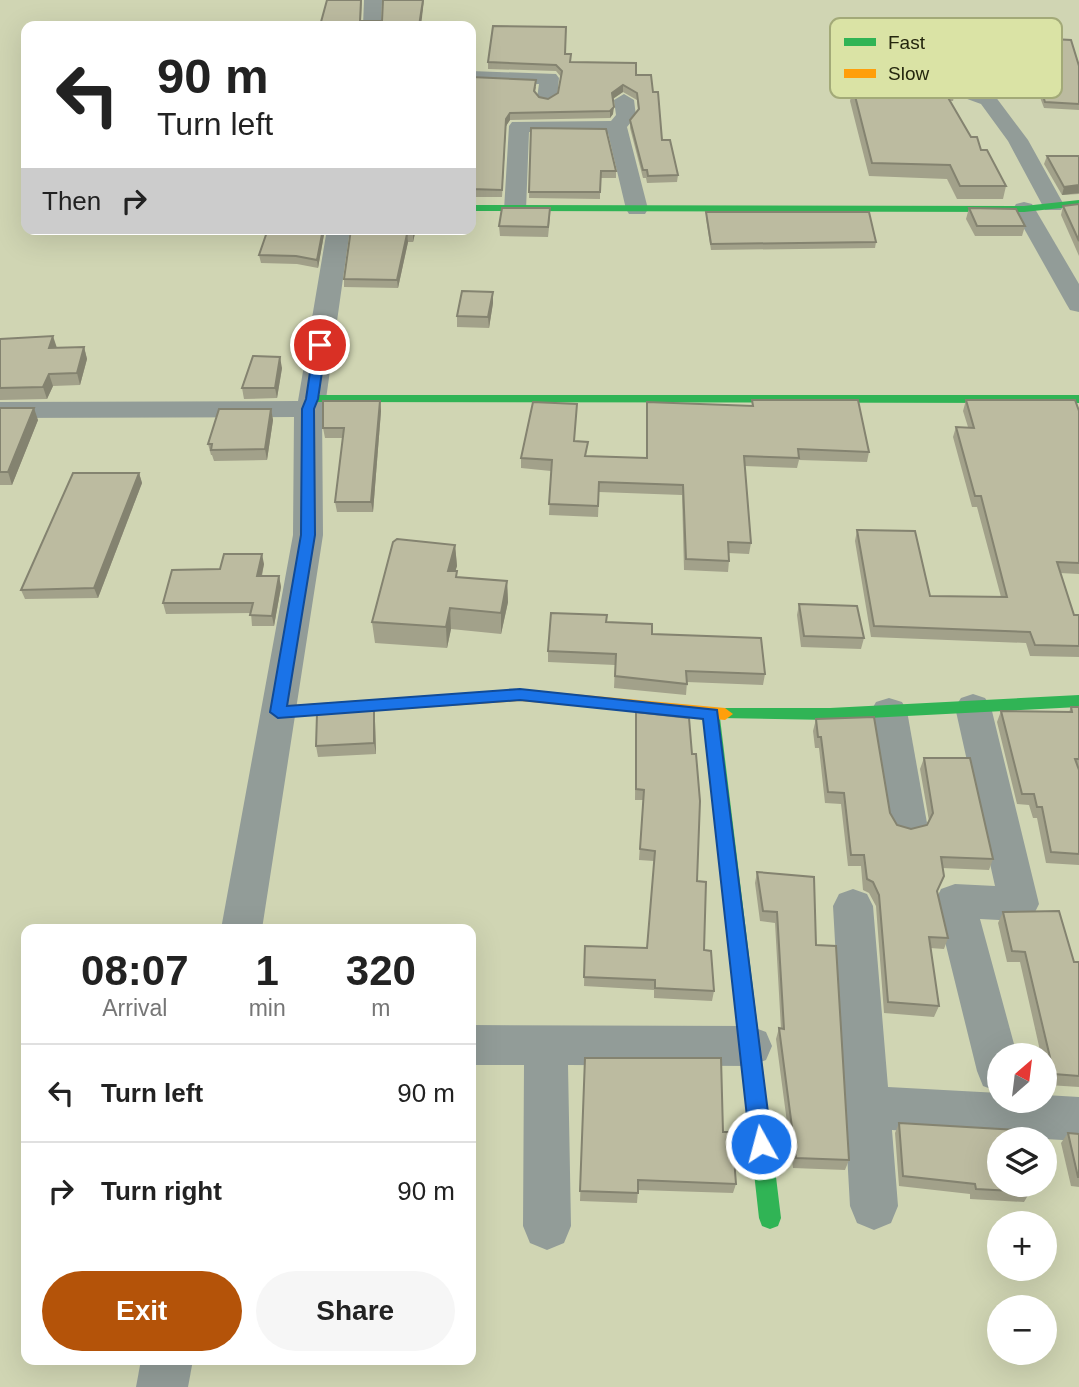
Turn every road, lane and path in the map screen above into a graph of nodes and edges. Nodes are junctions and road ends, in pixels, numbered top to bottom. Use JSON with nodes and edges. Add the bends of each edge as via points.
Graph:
{"nodes":[{"id":1,"x":373,"y":0,"type":"edge"},
{"id":2,"x":372,"y":21,"type":"edge"},
{"id":3,"x":476,"y":77,"type":"edge"},
{"id":4,"x":505,"y":78,"type":"junction"},
{"id":5,"x":500,"y":98,"type":"edge"},
{"id":6,"x":547,"y":98,"type":"edge"},
{"id":7,"x":979,"y":98,"type":"edge"},
{"id":8,"x":624,"y":100,"type":"edge"},
{"id":9,"x":617,"y":127,"type":"junction"},
{"id":10,"x":1079,"y":203,"type":"edge"},
{"id":11,"x":1054,"y":205,"type":"junction"},
{"id":12,"x":476,"y":208,"type":"edge"},
{"id":13,"x":515,"y":209,"type":"junction"},
{"id":14,"x":637,"y":209,"type":"junction"},
{"id":15,"x":1024,"y":209,"type":"junction"},
{"id":16,"x":339,"y":235,"type":"edge"},
{"id":17,"x":1079,"y":305,"type":"edge"},
{"id":18,"x":1079,"y":399,"type":"edge"},
{"id":19,"x":310,"y":404,"type":"junction"},
{"id":20,"x":0,"y":410,"type":"edge"},
{"id":21,"x":1079,"y":701,"type":"edge"},
{"id":22,"x":973,"y":707,"type":"junction"},
{"id":23,"x":889,"y":711,"type":"junction"},
{"id":24,"x":278,"y":712,"type":"junction"},
{"id":25,"x":711,"y":714,"type":"junction"},
{"id":26,"x":908,"y":823,"type":"dead end"},
{"id":27,"x":853,"y":906,"type":"dead end"},
{"id":28,"x":242,"y":924,"type":"edge"},
{"id":29,"x":992,"y":1043,"type":"edge"},
{"id":30,"x":476,"y":1045,"type":"edge"},
{"id":31,"x":546,"y":1045,"type":"junction"},
{"id":32,"x":750,"y":1046,"type":"junction"},
{"id":33,"x":867,"y":1107,"type":"junction"},
{"id":34,"x":987,"y":1108,"type":"edge"},
{"id":35,"x":1041,"y":1113,"type":"edge"},
{"id":36,"x":1079,"y":1119,"type":"edge"},
{"id":37,"x":874,"y":1206,"type":"dead end"},
{"id":38,"x":770,"y":1218,"type":"dead end"},
{"id":39,"x":547,"y":1226,"type":"dead end"},
{"id":40,"x":166,"y":1365,"type":"edge"},
{"id":41,"x":162,"y":1387,"type":"edge"}],
"edges":[{"from":1,"to":2,"type":"street"},
{"from":3,"to":4,"type":"street"},
{"from":4,"to":5,"type":"street"},
{"from":4,"to":6,"type":"street","via":[[550,78]]},
{"from":7,"to":11,"type":"street","via":[[988,100],[1018,140]]},
{"from":8,"to":9,"type":"street","via":[[626,116]]},
{"from":9,"to":13,"type":"street","via":[[519,126]]},
{"from":9,"to":14,"type":"street"},
{"from":10,"to":11,"type":"street"},
{"from":11,"to":15,"type":"street"},
{"from":12,"to":13,"type":"street"},
{"from":13,"to":14,"type":"street"},
{"from":14,"to":15,"type":"street"},
{"from":15,"to":17,"type":"street"},
{"from":16,"to":19,"type":"street"},
{"from":18,"to":19,"type":"street"},
{"from":19,"to":20,"type":"street"},
{"from":19,"to":24,"type":"street","via":[[308,535]]},
{"from":21,"to":22,"type":"street"},
{"from":22,"to":23,"type":"street"},
{"from":22,"to":29,"type":"street","via":[[1019,904],[955,901]]},
{"from":23,"to":25,"type":"street"},
{"from":23,"to":26,"type":"street"},
{"from":24,"to":25,"type":"street","via":[[520,695]]},
{"from":24,"to":28,"type":"street"},
{"from":25,"to":32,"type":"street"},
{"from":27,"to":33,"type":"street"},
{"from":30,"to":31,"type":"street"},
{"from":31,"to":32,"type":"street"},
{"from":31,"to":39,"type":"street"},
{"from":32,"to":38,"type":"street"},
{"from":33,"to":34,"type":"street"},
{"from":33,"to":37,"type":"street"},
{"from":35,"to":36,"type":"street"},
{"from":40,"to":41,"type":"street"}]}
